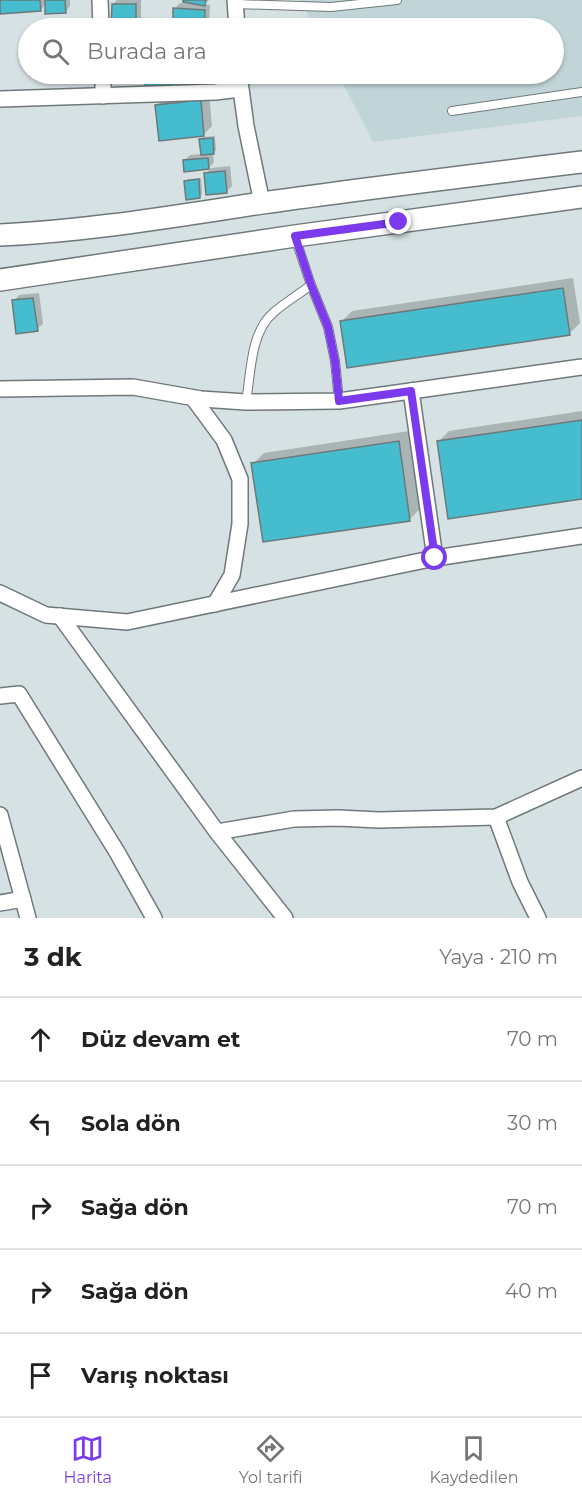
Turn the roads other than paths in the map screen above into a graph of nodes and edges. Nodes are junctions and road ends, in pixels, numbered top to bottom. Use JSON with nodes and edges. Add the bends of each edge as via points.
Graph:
{"nodes":[{"id":1,"x":100,"y":0,"type":"edge"},
{"id":2,"x":397,"y":0,"type":"edge"},
{"id":3,"x":236,"y":2,"type":"edge"},
{"id":4,"x":101,"y":18,"type":"edge"},
{"id":5,"x":237,"y":18,"type":"edge"},
{"id":6,"x":102,"y":84,"type":"edge"},
{"id":7,"x":232,"y":84,"type":"edge"},
{"id":8,"x":240,"y":84,"type":"edge"},
{"id":9,"x":582,"y":92,"type":"edge"},
{"id":10,"x":103,"y":96,"type":"junction"},
{"id":11,"x":0,"y":99,"type":"edge"},
{"id":12,"x":452,"y":111,"type":"dead end"},
{"id":13,"x":582,"y":162,"type":"edge"},
{"id":14,"x":582,"y":197,"type":"edge"},
{"id":15,"x":262,"y":204,"type":"junction"},
{"id":16,"x":0,"y":236,"type":"edge"},
{"id":17,"x":295,"y":236,"type":"junction"},
{"id":18,"x":0,"y":280,"type":"edge"},
{"id":19,"x":311,"y":285,"type":"junction"},
{"id":20,"x":582,"y":367,"type":"edge"},
{"id":21,"x":0,"y":389,"type":"edge"},
{"id":22,"x":411,"y":391,"type":"junction"},
{"id":23,"x":193,"y":398,"type":"junction"},
{"id":24,"x":339,"y":401,"type":"junction"},
{"id":25,"x":246,"y":402,"type":"junction"},
{"id":26,"x":582,"y":536,"type":"edge"},
{"id":27,"x":435,"y":558,"type":"junction"},
{"id":28,"x":0,"y":593,"type":"edge"},
{"id":29,"x":214,"y":604,"type":"junction"},
{"id":30,"x":60,"y":616,"type":"junction"},
{"id":31,"x":0,"y":696,"type":"edge"},
{"id":32,"x":582,"y":778,"type":"edge"},
{"id":33,"x":0,"y":815,"type":"edge"},
{"id":34,"x":496,"y":817,"type":"junction"},
{"id":35,"x":218,"y":832,"type":"junction"},
{"id":36,"x":23,"y":899,"type":"junction"},
{"id":37,"x":0,"y":903,"type":"edge"},
{"id":38,"x":28,"y":918,"type":"edge"},
{"id":39,"x":154,"y":918,"type":"edge"},
{"id":40,"x":285,"y":918,"type":"edge"},
{"id":41,"x":538,"y":918,"type":"edge"}],
"edges":[{"from":1,"to":4,"type":"street"},
{"from":2,"to":3,"type":"lane","via":[[331,7]]},
{"from":3,"to":5,"type":"street"},
{"from":6,"to":10,"type":"street"},
{"from":7,"to":10,"type":"street","via":[[215,92]]},
{"from":8,"to":15,"type":"street"},
{"from":9,"to":12,"type":"lane"},
{"from":10,"to":11,"type":"street"},
{"from":13,"to":15,"type":"main road"},
{"from":14,"to":17,"type":"main road"},
{"from":15,"to":16,"type":"main road"},
{"from":17,"to":18,"type":"main road"},
{"from":17,"to":19,"type":"lane"},
{"from":19,"to":24,"type":"lane","via":[[330,335]]},
{"from":19,"to":25,"type":"lane","via":[[272,314],[261,329]]},
{"from":20,"to":22,"type":"street"},
{"from":21,"to":23,"type":"street","via":[[133,387]]},
{"from":22,"to":24,"type":"street"},
{"from":22,"to":27,"type":"street"},
{"from":23,"to":25,"type":"street"},
{"from":23,"to":29,"type":"street","via":[[224,440],[240,479],[240,524],[232,575]]},
{"from":24,"to":25,"type":"street"},
{"from":26,"to":27,"type":"street"},
{"from":27,"to":29,"type":"street"},
{"from":28,"to":30,"type":"street","via":[[46,615]]},
{"from":29,"to":30,"type":"street","via":[[127,622]]},
{"from":30,"to":35,"type":"street"},
{"from":31,"to":39,"type":"street","via":[[19,694]]},
{"from":32,"to":34,"type":"street"},
{"from":33,"to":36,"type":"street"},
{"from":34,"to":35,"type":"street","via":[[294,819]]},
{"from":34,"to":41,"type":"street"},
{"from":35,"to":40,"type":"street"},
{"from":36,"to":37,"type":"street"},
{"from":36,"to":38,"type":"street"}]}
